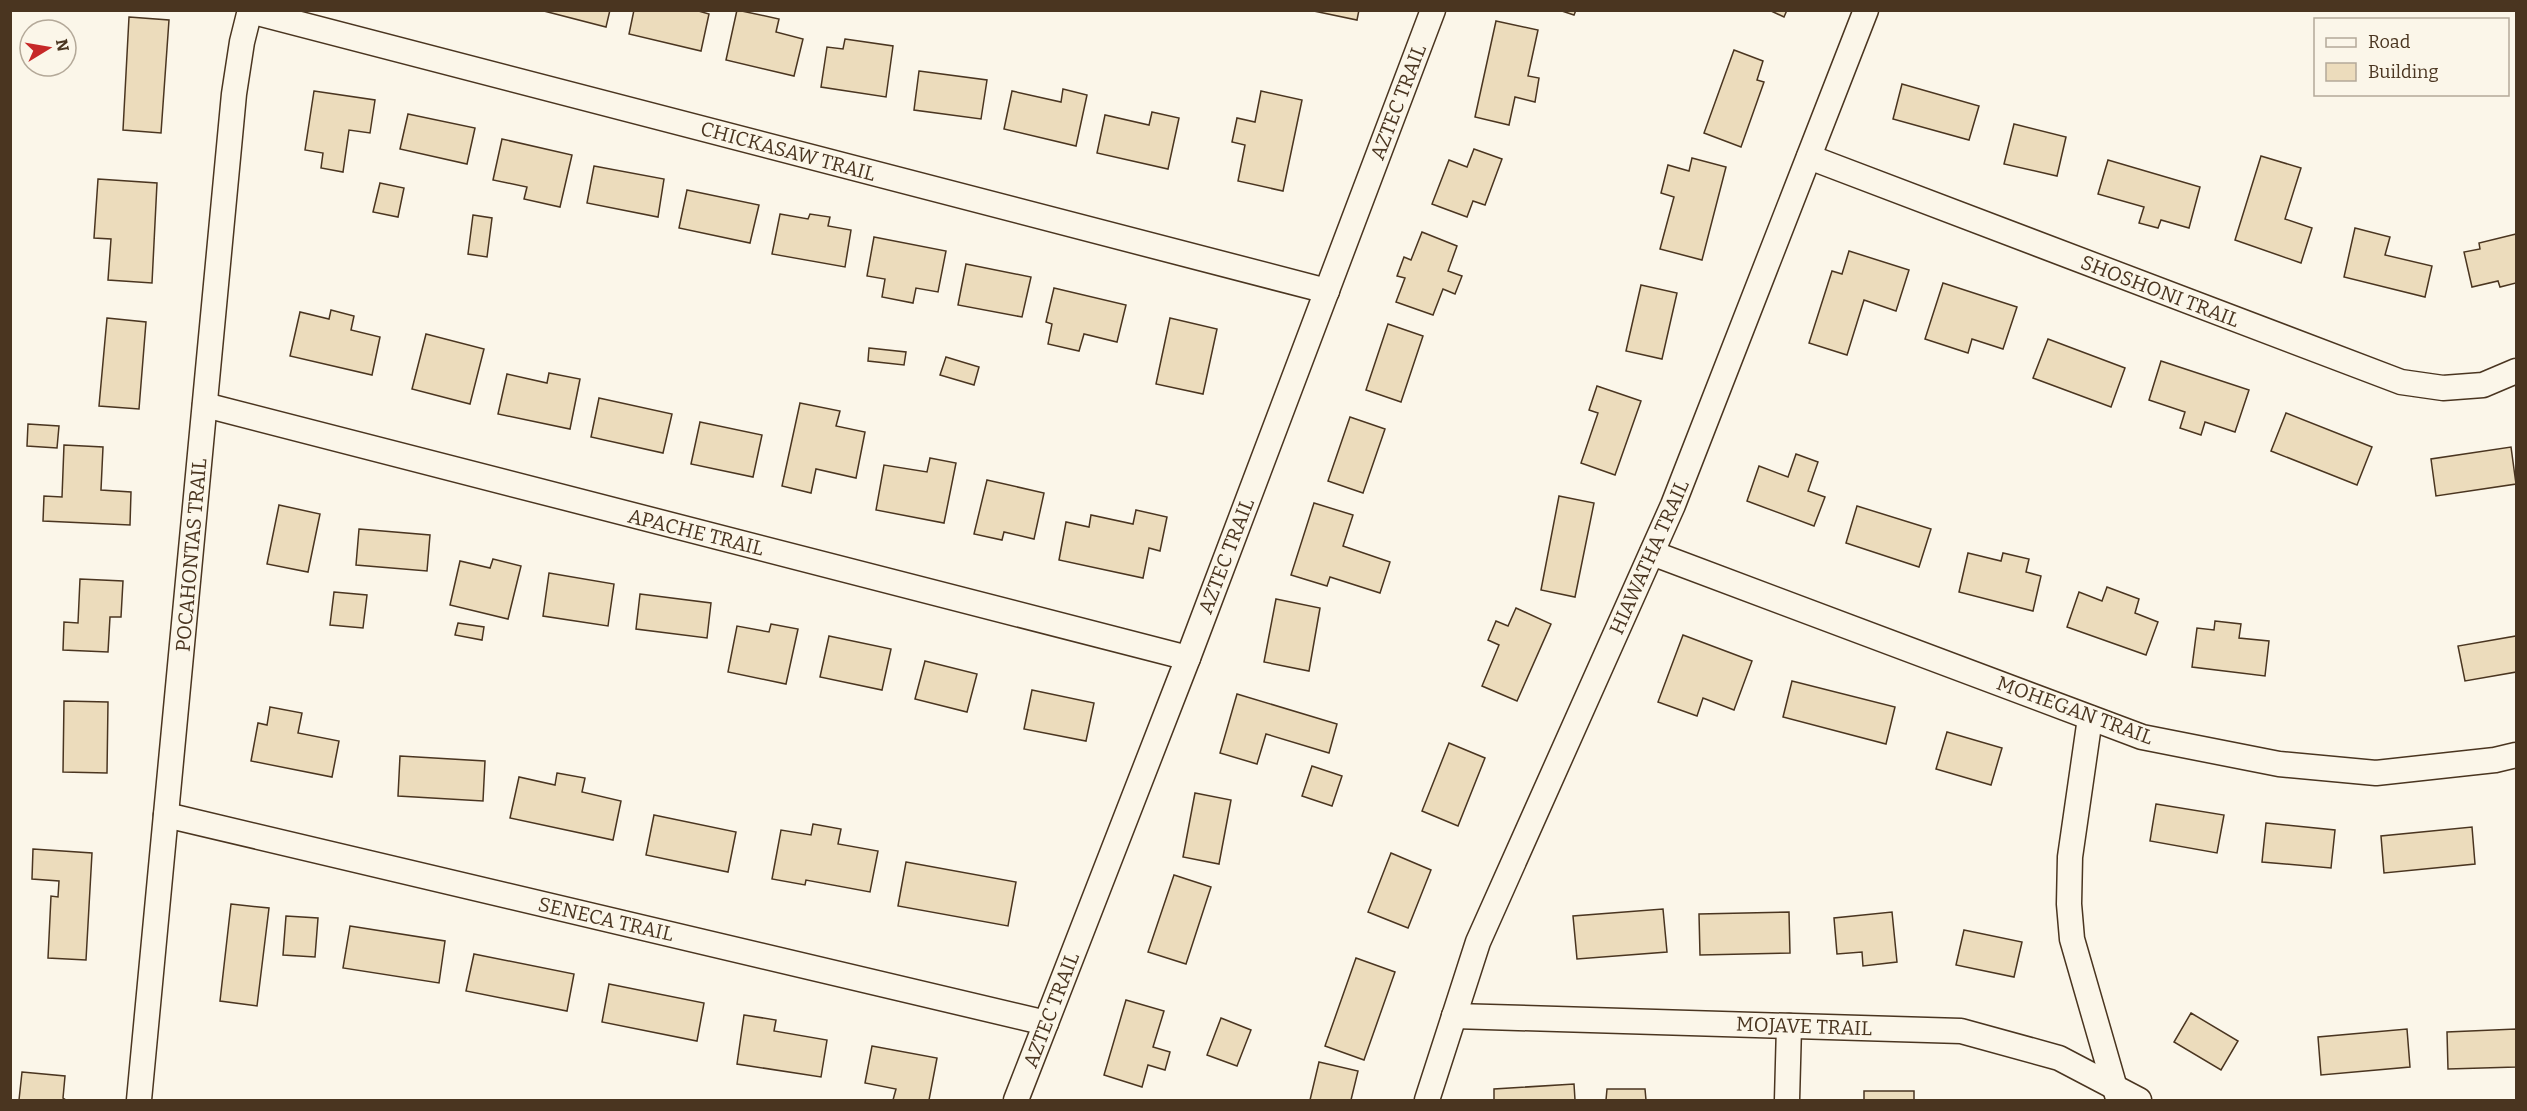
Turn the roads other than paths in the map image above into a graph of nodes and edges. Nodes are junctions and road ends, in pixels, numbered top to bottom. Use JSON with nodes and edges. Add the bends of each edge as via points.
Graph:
{"nodes":[{"id":1,"x":1433,"y":10,"type":"edge"},
{"id":2,"x":1866,"y":10,"type":"edge"},
{"id":3,"x":250,"y":11,"type":"edge"},
{"id":4,"x":1809,"y":158,"type":"junction"},
{"id":5,"x":1327,"y":291,"type":"junction"},
{"id":6,"x":2517,"y":371,"type":"edge"},
{"id":7,"x":205,"y":405,"type":"junction"},
{"id":8,"x":1652,"y":553,"type":"junction"},
{"id":9,"x":1188,"y":658,"type":"junction"},
{"id":10,"x":2091,"y":718,"type":"junction"},
{"id":11,"x":2517,"y":755,"type":"edge"},
{"id":12,"x":166,"y":815,"type":"junction"},
{"id":13,"x":1454,"y":1016,"type":"junction"},
{"id":14,"x":1046,"y":1023,"type":"junction"},
{"id":15,"x":1789,"y":1026,"type":"junction"},
{"id":16,"x":2116,"y":1094,"type":"edge"},
{"id":17,"x":139,"y":1101,"type":"edge"},
{"id":18,"x":1016,"y":1101,"type":"edge"},
{"id":19,"x":1427,"y":1101,"type":"edge"},
{"id":20,"x":1787,"y":1101,"type":"edge"},
{"id":21,"x":2139,"y":1101,"type":"edge"}],
"edges":[{"from":1,"to":5,"type":"street","name":"AZTEC TRAIL"},
{"from":2,"to":4,"type":"street","name":"HIAWATHA TRAIL"},
{"from":3,"to":5,"type":"street","name":"CHICKASAW TRAIL"},
{"from":3,"to":7,"type":"street","name":"POCAHONTAS TRAIL","via":[[234,94]]},
{"from":4,"to":6,"type":"street","name":"SHOSHONI TRAIL","via":[[2401,382],[2443,388],[2483,385]]},
{"from":4,"to":8,"type":"street","name":"HIAWATHA TRAIL"},
{"from":5,"to":9,"type":"street","name":"AZTEC TRAIL"},
{"from":7,"to":9,"type":"street","name":"APACHE TRAIL"},
{"from":7,"to":12,"type":"street","name":"POCAHONTAS TRAIL"},
{"from":8,"to":10,"type":"street","name":"MOHEGAN TRAIL"},
{"from":8,"to":13,"type":"street","name":"HIAWATHA TRAIL","via":[[1478,942]]},
{"from":9,"to":14,"type":"street","name":"AZTEC TRAIL"},
{"from":10,"to":11,"type":"street","name":"MOHEGAN TRAIL","via":[[2142,737],[2279,764],[2376,773]]},
{"from":10,"to":16,"type":"street","via":[[2070,857],[2069,904],[2072,939]]},
{"from":12,"to":14,"type":"street","name":"SENECA TRAIL"},
{"from":12,"to":17,"type":"street","name":"POCAHONTAS TRAIL"},
{"from":13,"to":15,"type":"street","name":"MOJAVE TRAIL"},
{"from":13,"to":19,"type":"street","name":"HIAWATHA TRAIL"},
{"from":14,"to":18,"type":"street","name":"AZTEC TRAIL"},
{"from":15,"to":16,"type":"street","name":"MOJAVE TRAIL","via":[[1961,1031],[2059,1058]]},
{"from":15,"to":20,"type":"street"},
{"from":16,"to":21,"type":"street","name":"MOJAVE TRAIL"}]}
